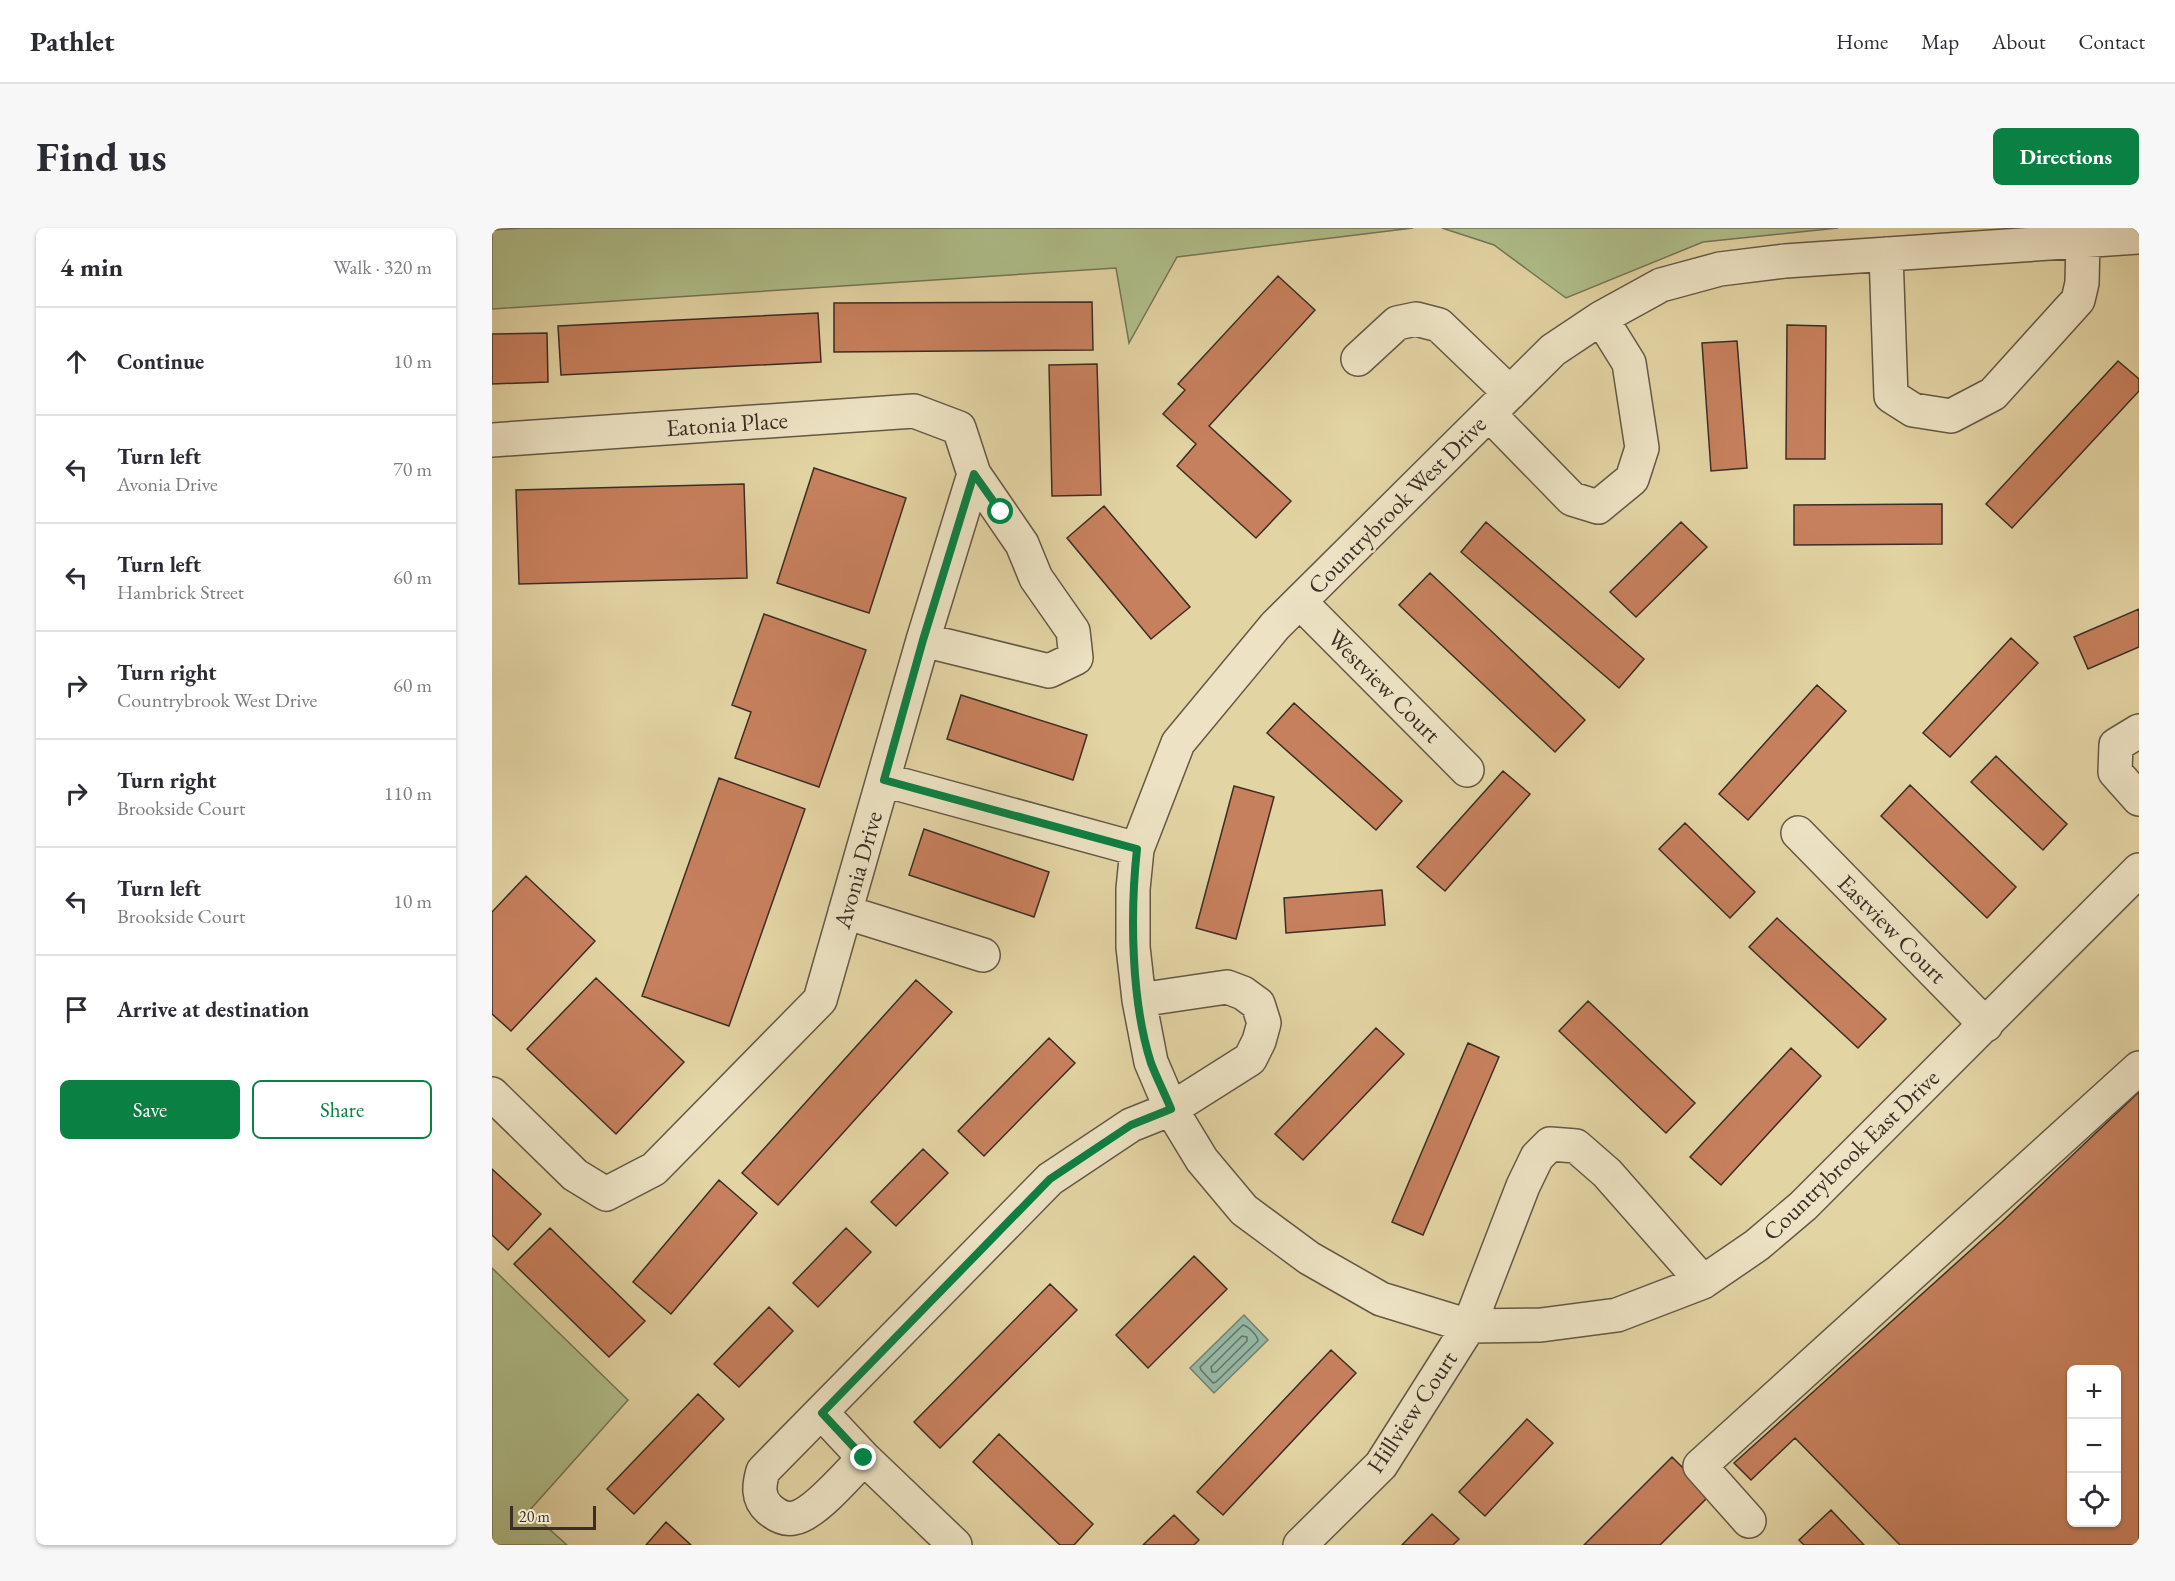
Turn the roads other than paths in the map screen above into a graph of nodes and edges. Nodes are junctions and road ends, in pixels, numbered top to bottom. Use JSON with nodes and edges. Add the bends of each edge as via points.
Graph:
{"nodes":[{"id":1,"x":2139,"y":237,"type":"edge"},
{"id":2,"x":2083,"y":241,"type":"junction"},
{"id":3,"x":1886,"y":254,"type":"junction"},
{"id":4,"x":1601,"y":318,"type":"junction"},
{"id":5,"x":1358,"y":359,"type":"dead end"},
{"id":6,"x":1500,"y":404,"type":"junction"},
{"id":7,"x":492,"y":440,"type":"edge"},
{"id":8,"x":974,"y":474,"type":"junction"},
{"id":9,"x":1300,"y":602,"type":"junction"},
{"id":10,"x":923,"y":640,"type":"junction"},
{"id":11,"x":2139,"y":731,"type":"edge"},
{"id":12,"x":1467,"y":770,"type":"dead end"},
{"id":13,"x":884,"y":780,"type":"junction"},
{"id":14,"x":2139,"y":799,"type":"edge"},
{"id":15,"x":1798,"y":833,"type":"dead end"},
{"id":16,"x":1137,"y":849,"type":"junction"},
{"id":17,"x":2139,"y":870,"type":"edge"},
{"id":18,"x":845,"y":912,"type":"junction"},
{"id":19,"x":983,"y":955,"type":"dead end"},
{"id":20,"x":1139,"y":1000,"type":"junction"},
{"id":21,"x":1986,"y":1024,"type":"junction"},
{"id":22,"x":2139,"y":1068,"type":"edge"},
{"id":23,"x":492,"y":1094,"type":"edge"},
{"id":24,"x":1171,"y":1109,"type":"junction"},
{"id":25,"x":1244,"y":1209,"type":"joint"},
{"id":26,"x":1703,"y":1282,"type":"junction"},
{"id":27,"x":1469,"y":1326,"type":"junction"},
{"id":28,"x":822,"y":1413,"type":"junction"},
{"id":29,"x":864,"y":1458,"type":"junction"},
{"id":30,"x":1749,"y":1521,"type":"dead end"},
{"id":31,"x":955,"y":1545,"type":"edge"},
{"id":32,"x":1300,"y":1545,"type":"edge"}],
"edges":[{"from":1,"to":2,"type":"street","name":"Countrybrook West Drive"},
{"from":2,"to":3,"type":"street","name":"Countrybrook West Drive"},
{"from":2,"to":3,"type":"street","via":[[2078,300],[1994,394],[1951,416],[1913,410],[1891,396]]},
{"from":3,"to":4,"type":"street","name":"Countrybrook West Drive","via":[[1720,269],[1661,285]]},
{"from":4,"to":6,"type":"street","name":"Countrybrook West Drive","via":[[1553,350]]},
{"from":4,"to":6,"type":"street","via":[[1629,363],[1642,448],[1632,479],[1598,507],[1572,499]]},
{"from":5,"to":6,"type":"street","via":[[1397,323],[1416,319],[1439,325]]},
{"from":6,"to":9,"type":"street","name":"Countrybrook West Drive"},
{"from":7,"to":8,"type":"street","name":"Eatonia Place","via":[[914,411],[959,428]]},
{"from":8,"to":10,"type":"street","name":"Avonia Drive"},
{"from":8,"to":10,"type":"street","via":[[1022,544],[1036,578],[1073,631],[1076,658],[1049,671]]},
{"from":9,"to":12,"type":"street","name":"Westview Court"},
{"from":9,"to":16,"type":"street","name":"Countrybrook West Drive","via":[[1275,626],[1178,743]]},
{"from":10,"to":13,"type":"street","name":"Avonia Drive"},
{"from":11,"to":14,"type":"street","via":[[2116,745],[2115,772]]},
{"from":13,"to":16,"type":"street"},
{"from":13,"to":18,"type":"street","name":"Avonia Drive"},
{"from":15,"to":21,"type":"street","name":"Eastview Court"},
{"from":16,"to":20,"type":"street","name":"Countrybrook West Drive","via":[[1132,889]]},
{"from":17,"to":21,"type":"street","name":"Countrybrook East Drive"},
{"from":18,"to":19,"type":"street"},
{"from":18,"to":23,"type":"street","name":"Avonia Drive","via":[[820,1000],[654,1169],[606,1194],[575,1175]]},
{"from":20,"to":24,"type":"street","name":"Countrybrook West Drive","via":[[1151,1062]]},
{"from":20,"to":24,"type":"street","via":[[1227,987],[1258,1004],[1264,1023],[1250,1059]]},
{"from":21,"to":26,"type":"street","name":"Countrybrook East Drive","via":[[1803,1206],[1757,1245]]},
{"from":22,"to":30,"type":"street","via":[[1700,1466]]},
{"from":24,"to":25,"type":"street","name":"Countrybrook West Drive","via":[[1202,1160]]},
{"from":24,"to":28,"type":"street","via":[[1131,1125],[1050,1179]]},
{"from":25,"to":27,"type":"street","name":"Countrybrook East Drive","via":[[1309,1258],[1381,1299]]},
{"from":26,"to":27,"type":"street","name":"Countrybrook East Drive","via":[[1617,1315],[1541,1324]]},
{"from":26,"to":27,"type":"street","name":"Hillview Court","via":[[1607,1173],[1576,1146],[1550,1144],[1537,1157],[1523,1186]]},
{"from":27,"to":32,"type":"street","name":"Hillview Court","via":[[1381,1466]]},
{"from":28,"to":29,"type":"street"},
{"from":28,"to":29,"type":"street","via":[[763,1471],[759,1487],[763,1504],[776,1515],[793,1519],[808,1513]]},
{"from":29,"to":31,"type":"street"}]}
